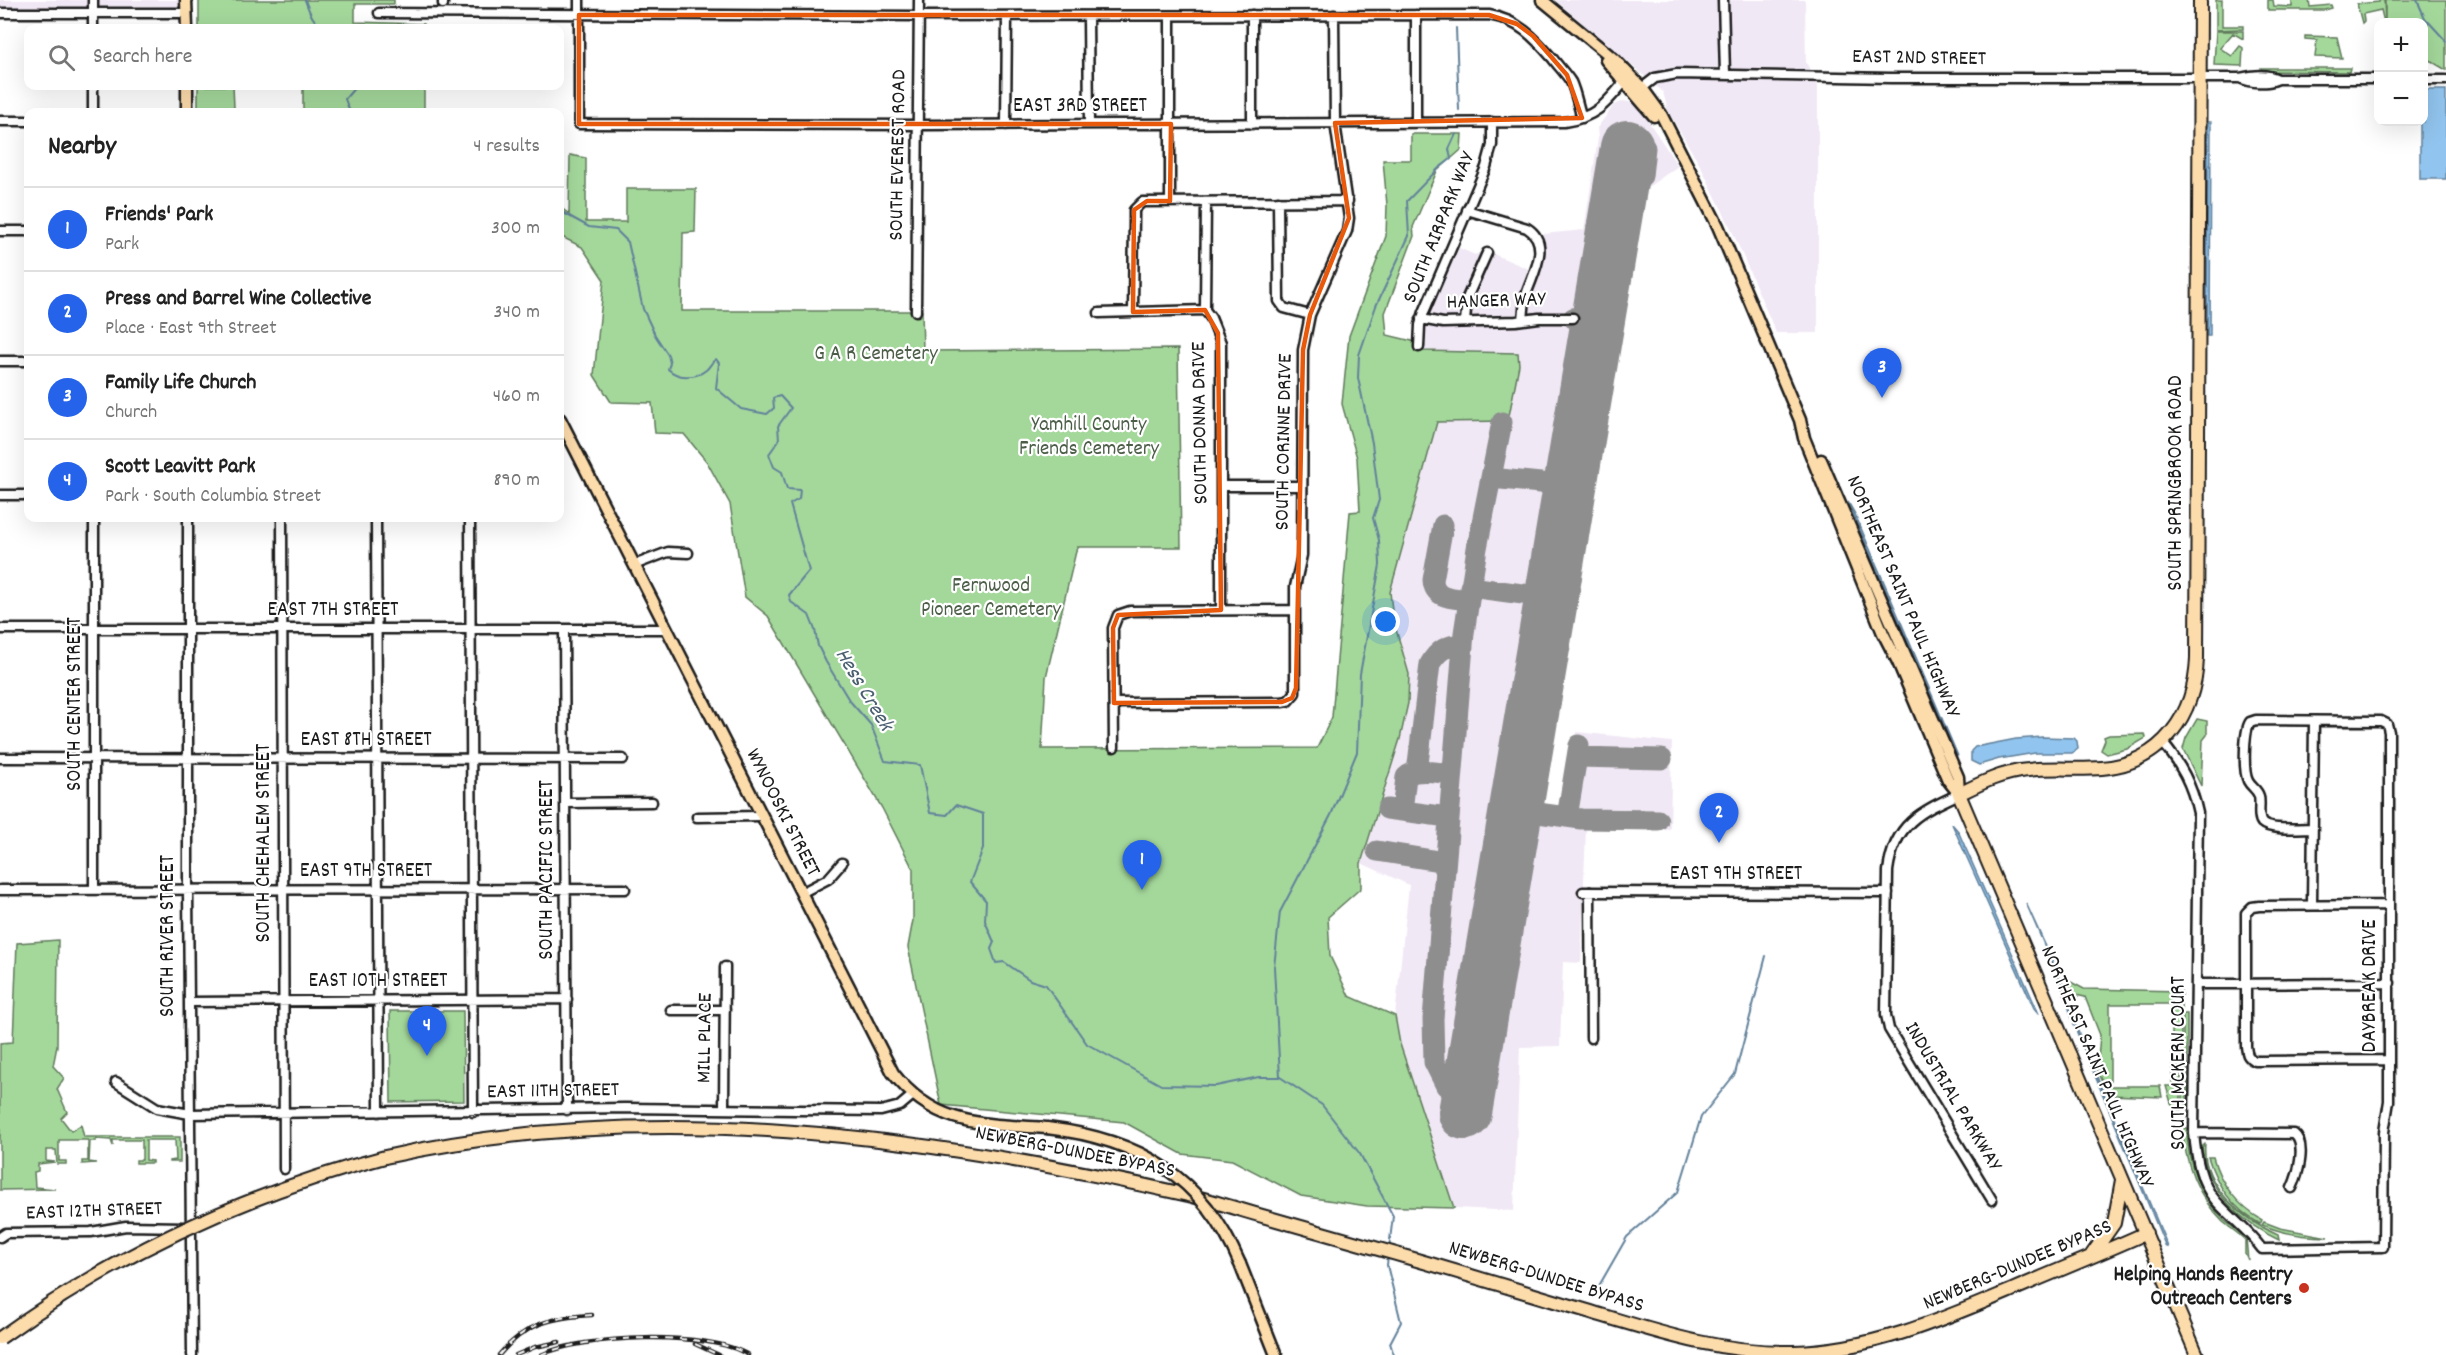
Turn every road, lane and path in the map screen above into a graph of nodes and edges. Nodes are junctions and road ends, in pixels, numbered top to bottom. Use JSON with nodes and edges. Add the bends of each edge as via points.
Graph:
{"nodes":[{"id":1,"x":93,"y":0,"type":"edge"},
{"id":2,"x":186,"y":0,"type":"edge"},
{"id":3,"x":579,"y":0,"type":"edge"},
{"id":4,"x":919,"y":0,"type":"edge"},
{"id":5,"x":1542,"y":0,"type":"edge"},
{"id":6,"x":1723,"y":0,"type":"edge"},
{"id":7,"x":2200,"y":0,"type":"edge"},
{"id":8,"x":0,"y":13,"type":"edge"},
{"id":9,"x":93,"y":13,"type":"junction"},
{"id":10,"x":187,"y":13,"type":"junction"},
{"id":11,"x":379,"y":13,"type":"dead end"},
{"id":12,"x":579,"y":15,"type":"junction"},
{"id":13,"x":1252,"y":15,"type":"junction"},
{"id":14,"x":1334,"y":15,"type":"junction"},
{"id":15,"x":1416,"y":15,"type":"junction"},
{"id":16,"x":918,"y":16,"type":"junction"},
{"id":17,"x":1007,"y":16,"type":"junction"},
{"id":18,"x":1088,"y":16,"type":"junction"},
{"id":19,"x":1170,"y":16,"type":"junction"},
{"id":20,"x":93,"y":24,"type":"edge"},
{"id":21,"x":187,"y":24,"type":"edge"},
{"id":22,"x":1594,"y":45,"type":"junction"},
{"id":23,"x":1725,"y":74,"type":"junction"},
{"id":24,"x":2200,"y":77,"type":"junction"},
{"id":25,"x":2374,"y":80,"type":"edge"},
{"id":26,"x":2428,"y":80,"type":"edge"},
{"id":27,"x":2446,"y":80,"type":"edge"},
{"id":28,"x":1624,"y":81,"type":"junction"},
{"id":29,"x":1641,"y":88,"type":"junction"},
{"id":30,"x":93,"y":90,"type":"edge"},
{"id":31,"x":187,"y":90,"type":"edge"},
{"id":32,"x":93,"y":108,"type":"edge"},
{"id":33,"x":187,"y":108,"type":"edge"},
{"id":34,"x":1582,"y":118,"type":"junction"},
{"id":35,"x":0,"y":121,"type":"edge"},
{"id":36,"x":24,"y":121,"type":"edge"},
{"id":37,"x":1492,"y":122,"type":"junction"},
{"id":38,"x":1335,"y":123,"type":"junction"},
{"id":39,"x":1416,"y":123,"type":"junction"},
{"id":40,"x":1089,"y":124,"type":"junction"},
{"id":41,"x":1172,"y":124,"type":"junction"},
{"id":42,"x":1252,"y":124,"type":"junction"},
{"id":43,"x":917,"y":125,"type":"junction"},
{"id":44,"x":1006,"y":125,"type":"junction"},
{"id":45,"x":1668,"y":130,"type":"junction"},
{"id":46,"x":1170,"y":201,"type":"junction"},
{"id":47,"x":1278,"y":201,"type":"junction"},
{"id":48,"x":1348,"y":201,"type":"junction"},
{"id":49,"x":1206,"y":202,"type":"junction"},
{"id":50,"x":1467,"y":210,"type":"junction"},
{"id":51,"x":0,"y":231,"type":"edge"},
{"id":52,"x":24,"y":231,"type":"edge"},
{"id":53,"x":1487,"y":253,"type":"dead end"},
{"id":54,"x":1205,"y":310,"type":"junction"},
{"id":55,"x":916,"y":311,"type":"dead end"},
{"id":56,"x":1133,"y":312,"type":"junction"},
{"id":57,"x":1099,"y":313,"type":"dead end"},
{"id":58,"x":1310,"y":315,"type":"junction"},
{"id":59,"x":1573,"y":318,"type":"dead end"},
{"id":60,"x":1421,"y":319,"type":"junction"},
{"id":61,"x":1523,"y":320,"type":"junction"},
{"id":62,"x":1465,"y":322,"type":"junction"},
{"id":63,"x":1419,"y":347,"type":"dead end"},
{"id":64,"x":0,"y":361,"type":"edge"},
{"id":65,"x":24,"y":361,"type":"edge"},
{"id":66,"x":564,"y":427,"type":"edge"},
{"id":67,"x":1221,"y":486,"type":"junction"},
{"id":68,"x":1302,"y":486,"type":"junction"},
{"id":69,"x":0,"y":495,"type":"edge"},
{"id":70,"x":24,"y":495,"type":"edge"},
{"id":71,"x":94,"y":522,"type":"edge"},
{"id":72,"x":188,"y":522,"type":"edge"},
{"id":73,"x":282,"y":522,"type":"edge"},
{"id":74,"x":376,"y":522,"type":"edge"},
{"id":75,"x":470,"y":522,"type":"edge"},
{"id":76,"x":687,"y":554,"type":"dead end"},
{"id":77,"x":634,"y":565,"type":"junction"},
{"id":78,"x":1221,"y":610,"type":"junction"},
{"id":79,"x":1295,"y":610,"type":"junction"},
{"id":80,"x":0,"y":629,"type":"edge"},
{"id":81,"x":94,"y":629,"type":"junction"},
{"id":82,"x":188,"y":629,"type":"junction"},
{"id":83,"x":283,"y":629,"type":"junction"},
{"id":84,"x":376,"y":629,"type":"junction"},
{"id":85,"x":471,"y":629,"type":"junction"},
{"id":86,"x":564,"y":629,"type":"junction"},
{"id":87,"x":667,"y":629,"type":"junction"},
{"id":88,"x":1114,"y":703,"type":"junction"},
{"id":89,"x":2314,"y":721,"type":"junction"},
{"id":90,"x":2162,"y":742,"type":"junction"},
{"id":91,"x":1114,"y":747,"type":"dead end"},
{"id":92,"x":0,"y":758,"type":"edge"},
{"id":93,"x":94,"y":759,"type":"junction"},
{"id":94,"x":188,"y":759,"type":"junction"},
{"id":95,"x":282,"y":759,"type":"junction"},
{"id":96,"x":377,"y":759,"type":"junction"},
{"id":97,"x":471,"y":759,"type":"junction"},
{"id":98,"x":565,"y":759,"type":"junction"},
{"id":99,"x":623,"y":759,"type":"dead end"},
{"id":100,"x":1959,"y":794,"type":"junction"},
{"id":101,"x":652,"y":802,"type":"dead end"},
{"id":102,"x":566,"y":803,"type":"junction"},
{"id":103,"x":762,"y":816,"type":"junction"},
{"id":104,"x":697,"y":817,"type":"dead end"},
{"id":105,"x":2313,"y":828,"type":"junction"},
{"id":106,"x":842,"y":863,"type":"dead end"},
{"id":107,"x":0,"y":890,"type":"edge"},
{"id":108,"x":94,"y":890,"type":"junction"},
{"id":109,"x":188,"y":890,"type":"junction"},
{"id":110,"x":283,"y":890,"type":"junction"},
{"id":111,"x":377,"y":890,"type":"junction"},
{"id":112,"x":472,"y":890,"type":"junction"},
{"id":113,"x":566,"y":890,"type":"junction"},
{"id":114,"x":625,"y":890,"type":"dead end"},
{"id":115,"x":801,"y":893,"type":"junction"},
{"id":116,"x":1888,"y":893,"type":"junction"},
{"id":117,"x":2312,"y":905,"type":"junction"},
{"id":118,"x":2389,"y":905,"type":"junction"},
{"id":119,"x":725,"y":967,"type":"dead end"},
{"id":120,"x":2390,"y":983,"type":"junction"},
{"id":121,"x":2198,"y":984,"type":"junction"},
{"id":122,"x":2247,"y":984,"type":"junction"},
{"id":123,"x":473,"y":999,"type":"junction"},
{"id":124,"x":567,"y":999,"type":"junction"},
{"id":125,"x":378,"y":1000,"type":"junction"},
{"id":126,"x":283,"y":1001,"type":"junction"},
{"id":127,"x":189,"y":1002,"type":"junction"},
{"id":128,"x":671,"y":1010,"type":"dead end"},
{"id":129,"x":725,"y":1010,"type":"junction"},
{"id":130,"x":1590,"y":1038,"type":"dead end"},
{"id":131,"x":2389,"y":1060,"type":"junction"},
{"id":132,"x":116,"y":1082,"type":"dead end"},
{"id":133,"x":913,"y":1095,"type":"junction"},
{"id":134,"x":724,"y":1109,"type":"junction"},
{"id":135,"x":567,"y":1110,"type":"junction"},
{"id":136,"x":379,"y":1112,"type":"junction"},
{"id":137,"x":473,"y":1112,"type":"junction"},
{"id":138,"x":284,"y":1113,"type":"junction"},
{"id":139,"x":190,"y":1114,"type":"junction"},
{"id":140,"x":2194,"y":1133,"type":"junction"},
{"id":141,"x":284,"y":1169,"type":"dead end"},
{"id":142,"x":2122,"y":1178,"type":"junction"},
{"id":143,"x":2292,"y":1188,"type":"dead end"},
{"id":144,"x":1992,"y":1200,"type":"dead end"},
{"id":145,"x":191,"y":1227,"type":"junction"},
{"id":146,"x":2146,"y":1233,"type":"junction"},
{"id":147,"x":0,"y":1237,"type":"edge"},
{"id":148,"x":2383,"y":1247,"type":"joint"},
{"id":149,"x":2091,"y":1257,"type":"junction"},
{"id":150,"x":0,"y":1338,"type":"edge"},
{"id":151,"x":192,"y":1355,"type":"edge"},
{"id":152,"x":1276,"y":1355,"type":"edge"},
{"id":153,"x":2197,"y":1355,"type":"edge"}],
"edges":[{"from":1,"to":9,"type":"street"},
{"from":2,"to":10,"type":"main road"},
{"from":3,"to":12,"type":"street"},
{"from":4,"to":16,"type":"street","name":"SOUTH EVEREST ROAD"},
{"from":5,"to":22,"type":"main road"},
{"from":6,"to":23,"type":"street"},
{"from":7,"to":24,"type":"highway","name":"SOUTH SPRINGBROOK ROAD"},
{"from":8,"to":9,"type":"street"},
{"from":9,"to":10,"type":"street"},
{"from":9,"to":20,"type":"street"},
{"from":10,"to":21,"type":"main road"},
{"from":11,"to":12,"type":"street"},
{"from":12,"to":16,"type":"street"},
{"from":12,"to":43,"type":"street","name":"EAST 3RD STREET","via":[[579,124]]},
{"from":13,"to":14,"type":"street"},
{"from":13,"to":19,"type":"street"},
{"from":13,"to":42,"type":"street"},
{"from":14,"to":15,"type":"street"},
{"from":14,"to":38,"type":"street","name":"SOUTH CORINNE DRIVE"},
{"from":15,"to":34,"type":"street","via":[[1489,15],[1517,24],[1533,36],[1567,75]]},
{"from":15,"to":39,"type":"street"},
{"from":16,"to":17,"type":"street"},
{"from":16,"to":43,"type":"street","name":"SOUTH EVEREST ROAD"},
{"from":17,"to":18,"type":"street"},
{"from":17,"to":44,"type":"street"},
{"from":18,"to":19,"type":"street"},
{"from":18,"to":40,"type":"street"},
{"from":19,"to":41,"type":"street"},
{"from":22,"to":28,"type":"main road"},
{"from":22,"to":29,"type":"main road","via":[[1614,59]]},
{"from":23,"to":24,"type":"street","name":"EAST 2ND STREET"},
{"from":23,"to":29,"type":"street","name":"EAST 2ND STREET","via":[[1670,74]]},
{"from":24,"to":25,"type":"street","name":"EAST 2ND STREET"},
{"from":24,"to":90,"type":"highway","name":"SOUTH SPRINGBROOK ROAD","via":[[2196,671],[2186,711]]},
{"from":26,"to":27,"type":"street"},
{"from":28,"to":34,"type":"street","via":[[1602,108]]},
{"from":28,"to":45,"type":"main road"},
{"from":29,"to":45,"type":"main road"},
{"from":30,"to":32,"type":"street"},
{"from":31,"to":33,"type":"main road"},
{"from":34,"to":37,"type":"street","name":"EAST 3RD STREET","via":[[1564,122]]},
{"from":35,"to":36,"type":"street"},
{"from":37,"to":39,"type":"street","name":"EAST 3RD STREET"},
{"from":37,"to":50,"type":"street","name":"SOUTH AIRPARK WAY","via":[[1490,156]]},
{"from":38,"to":39,"type":"street","name":"EAST 3RD STREET"},
{"from":38,"to":42,"type":"street","name":"EAST 3RD STREET"},
{"from":38,"to":48,"type":"street","name":"SOUTH CORINNE DRIVE"},
{"from":40,"to":41,"type":"street","name":"EAST 3RD STREET"},
{"from":40,"to":44,"type":"street","name":"EAST 3RD STREET"},
{"from":41,"to":42,"type":"street","name":"EAST 3RD STREET"},
{"from":41,"to":46,"type":"street"},
{"from":43,"to":44,"type":"street","name":"EAST 3RD STREET"},
{"from":43,"to":55,"type":"street","name":"SOUTH EVEREST ROAD"},
{"from":45,"to":100,"type":"main road","name":"NORTHEAST SAINT PAUL HIGHWAY","via":[[1718,226],[1800,420],[1883,633],[1948,780]]},
{"from":46,"to":49,"type":"street"},
{"from":46,"to":56,"type":"street","via":[[1147,201],[1138,205],[1134,215]]},
{"from":47,"to":48,"type":"street"},
{"from":47,"to":49,"type":"street"},
{"from":47,"to":58,"type":"street","via":[[1279,301],[1284,308]]},
{"from":48,"to":58,"type":"street","name":"SOUTH CORINNE DRIVE","via":[[1347,231]]},
{"from":49,"to":54,"type":"street","name":"SOUTH DONNA DRIVE"},
{"from":50,"to":60,"type":"street","name":"SOUTH AIRPARK WAY"},
{"from":50,"to":61,"type":"street","via":[[1534,233],[1539,262],[1527,292]]},
{"from":51,"to":52,"type":"street"},
{"from":53,"to":62,"type":"street","via":[[1467,298]]},
{"from":54,"to":56,"type":"street"},
{"from":54,"to":67,"type":"street","name":"SOUTH DONNA DRIVE","via":[[1221,342]]},
{"from":56,"to":57,"type":"street"},
{"from":58,"to":68,"type":"street","name":"SOUTH CORINNE DRIVE","via":[[1302,360]]},
{"from":59,"to":61,"type":"street","name":"HANGER WAY"},
{"from":60,"to":62,"type":"street","name":"HANGER WAY"},
{"from":60,"to":63,"type":"street","name":"SOUTH AIRPARK WAY"},
{"from":61,"to":62,"type":"street","name":"HANGER WAY"},
{"from":64,"to":65,"type":"street"},
{"from":66,"to":77,"type":"main road","name":"WYNOOSKI STREET"},
{"from":67,"to":68,"type":"street"},
{"from":67,"to":78,"type":"street","name":"SOUTH DONNA DRIVE"},
{"from":68,"to":79,"type":"street","name":"SOUTH CORINNE DRIVE","via":[[1302,555]]},
{"from":69,"to":70,"type":"street"},
{"from":71,"to":81,"type":"street","name":"SOUTH CENTER STREET"},
{"from":72,"to":82,"type":"street","name":"SOUTH RIVER STREET"},
{"from":73,"to":83,"type":"street","name":"SOUTH CHEHALEM STREET"},
{"from":74,"to":84,"type":"street"},
{"from":75,"to":85,"type":"street"},
{"from":76,"to":77,"type":"street","via":[[668,552]]},
{"from":77,"to":87,"type":"main road","name":"WYNOOSKI STREET"},
{"from":78,"to":79,"type":"street"},
{"from":78,"to":88,"type":"street","via":[[1130,611],[1118,615],[1113,628]]},
{"from":79,"to":88,"type":"street","name":"SOUTH CORINNE DRIVE","via":[[1296,688],[1288,701]]},
{"from":80,"to":81,"type":"street","name":"EAST 7TH STREET"},
{"from":81,"to":82,"type":"street","name":"EAST 7TH STREET"},
{"from":81,"to":93,"type":"street","name":"SOUTH CENTER STREET"},
{"from":82,"to":83,"type":"street","name":"EAST 7TH STREET"},
{"from":82,"to":94,"type":"street","name":"SOUTH RIVER STREET"},
{"from":83,"to":84,"type":"street","name":"EAST 7TH STREET"},
{"from":83,"to":95,"type":"street","name":"SOUTH CHEHALEM STREET"},
{"from":84,"to":85,"type":"street","name":"EAST 7TH STREET"},
{"from":84,"to":96,"type":"street"},
{"from":85,"to":86,"type":"street","name":"EAST 7TH STREET"},
{"from":85,"to":97,"type":"street"},
{"from":86,"to":87,"type":"street","name":"EAST 7TH STREET"},
{"from":86,"to":98,"type":"street","name":"SOUTH PACIFIC STREET"},
{"from":87,"to":103,"type":"main road","name":"WYNOOSKI STREET"},
{"from":88,"to":91,"type":"street"},
{"from":89,"to":105,"type":"street"},
{"from":89,"to":105,"type":"street","via":[[2256,720],[2246,729],[2246,772],[2248,782],[2258,792],[2263,824],[2270,828]]},
{"from":89,"to":118,"type":"street","name":"DAYBREAK DRIVE","via":[[2387,724]]},
{"from":90,"to":100,"type":"highway","name":"SOUTH SPRINGBROOK ROAD","via":[[2128,763],[2015,772]]},
{"from":90,"to":121,"type":"street","name":"SOUTH MCKERN COURT","via":[[2186,774],[2198,813]]},
{"from":92,"to":93,"type":"street","name":"EAST 8TH STREET"},
{"from":93,"to":94,"type":"street","name":"EAST 8TH STREET"},
{"from":93,"to":108,"type":"street","name":"SOUTH CENTER STREET"},
{"from":94,"to":95,"type":"street","name":"EAST 8TH STREET"},
{"from":94,"to":109,"type":"street","name":"SOUTH RIVER STREET"},
{"from":95,"to":96,"type":"street","name":"EAST 8TH STREET"},
{"from":95,"to":110,"type":"street","name":"SOUTH CHEHALEM STREET"},
{"from":96,"to":97,"type":"street","name":"EAST 8TH STREET"},
{"from":96,"to":111,"type":"street"},
{"from":97,"to":98,"type":"street","name":"EAST 8TH STREET"},
{"from":97,"to":112,"type":"street"},
{"from":98,"to":99,"type":"street","name":"EAST 8TH STREET"},
{"from":98,"to":102,"type":"street","name":"SOUTH PACIFIC STREET"},
{"from":100,"to":116,"type":"street","name":"INDUSTRIAL PARKWAY","via":[[1920,813],[1900,834],[1889,860]]},
{"from":100,"to":142,"type":"highway","name":"NORTHEAST SAINT PAUL HIGHWAY"},
{"from":101,"to":102,"type":"street"},
{"from":102,"to":113,"type":"street","name":"SOUTH PACIFIC STREET"},
{"from":103,"to":104,"type":"street"},
{"from":103,"to":115,"type":"main road","name":"WYNOOSKI STREET"},
{"from":105,"to":117,"type":"street"},
{"from":106,"to":115,"type":"street","via":[[828,879]]},
{"from":107,"to":108,"type":"street","name":"EAST 9TH STREET"},
{"from":108,"to":109,"type":"street","name":"EAST 9TH STREET"},
{"from":109,"to":110,"type":"street","name":"EAST 9TH STREET"},
{"from":109,"to":127,"type":"street","name":"SOUTH RIVER STREET"},
{"from":110,"to":111,"type":"street","name":"EAST 9TH STREET"},
{"from":110,"to":126,"type":"street","name":"SOUTH CHEHALEM STREET"},
{"from":111,"to":112,"type":"street","name":"EAST 9TH STREET"},
{"from":111,"to":125,"type":"street"},
{"from":112,"to":113,"type":"street","name":"EAST 9TH STREET"},
{"from":112,"to":123,"type":"street"},
{"from":113,"to":114,"type":"street","name":"EAST 9TH STREET"},
{"from":113,"to":124,"type":"street","name":"SOUTH PACIFIC STREET"},
{"from":115,"to":133,"type":"main road","name":"WYNOOSKI STREET","via":[[893,1073]]},
{"from":116,"to":130,"type":"street","name":"EAST 9TH STREET","via":[[1587,892]]},
{"from":116,"to":144,"type":"street","name":"INDUSTRIAL PARKWAY","via":[[1889,1029]]},
{"from":117,"to":118,"type":"street"},
{"from":117,"to":122,"type":"street","via":[[2259,906],[2246,913]]},
{"from":118,"to":120,"type":"street","name":"DAYBREAK DRIVE"},
{"from":119,"to":129,"type":"street","name":"MILL PLACE"},
{"from":120,"to":122,"type":"street"},
{"from":120,"to":131,"type":"street","name":"DAYBREAK DRIVE"},
{"from":121,"to":122,"type":"street"},
{"from":121,"to":140,"type":"street","name":"SOUTH MCKERN COURT"},
{"from":122,"to":131,"type":"street","via":[[2246,1046],[2250,1059]]},
{"from":123,"to":124,"type":"street","name":"EAST 10TH STREET"},
{"from":123,"to":125,"type":"street","name":"EAST 10TH STREET"},
{"from":123,"to":137,"type":"street"},
{"from":124,"to":135,"type":"street","name":"SOUTH PACIFIC STREET"},
{"from":125,"to":126,"type":"street","name":"EAST 10TH STREET"},
{"from":125,"to":136,"type":"street"},
{"from":126,"to":127,"type":"street","name":"EAST 10TH STREET"},
{"from":126,"to":138,"type":"street","name":"SOUTH CHEHALEM STREET"},
{"from":127,"to":139,"type":"street","name":"SOUTH RIVER STREET"},
{"from":128,"to":129,"type":"street"},
{"from":129,"to":134,"type":"street","name":"MILL PLACE"},
{"from":131,"to":148,"type":"street","name":"DAYBREAK DRIVE"},
{"from":132,"to":139,"type":"street","name":"EAST 11TH STREET","via":[[157,1108]]},
{"from":133,"to":134,"type":"street","name":"EAST 11TH STREET","via":[[900,1106],[881,1111]]},
{"from":133,"to":152,"type":"main road","name":"WYNOOSKI STREET","bridge":true,"via":[[958,1120],[1081,1132],[1108,1139],[1171,1172],[1208,1208],[1224,1230]]},
{"from":134,"to":135,"type":"street","name":"EAST 11TH STREET"},
{"from":135,"to":137,"type":"street","name":"EAST 11TH STREET"},
{"from":136,"to":137,"type":"street","name":"EAST 11TH STREET"},
{"from":136,"to":138,"type":"street","name":"EAST 11TH STREET"},
{"from":138,"to":139,"type":"street","name":"EAST 11TH STREET"},
{"from":138,"to":141,"type":"street","name":"SOUTH CHEHALEM STREET"},
{"from":139,"to":145,"type":"street","name":"SOUTH RIVER STREET"},
{"from":140,"to":143,"type":"street","via":[[2297,1136],[2300,1171]]},
{"from":140,"to":148,"type":"street","name":"SOUTH MCKERN COURT","via":[[2199,1164],[2214,1199],[2262,1249]]},
{"from":142,"to":146,"type":"highway","name":"NORTHEAST SAINT PAUL HIGHWAY"},
{"from":142,"to":149,"type":"highway","via":[[2114,1223]]},
{"from":145,"to":147,"type":"street","name":"EAST 12TH STREET","via":[[126,1226],[91,1232],[6,1233]]},
{"from":145,"to":151,"type":"street","name":"SOUTH RIVER STREET"},
{"from":146,"to":149,"type":"highway","name":"NEWBERG-DUNDEE BYPASS"},
{"from":146,"to":153,"type":"highway","name":"NORTHEAST SAINT PAUL HIGHWAY"},
{"from":149,"to":150,"type":"highway","name":"NEWBERG-DUNDEE BYPASS","bridge":true,"via":[[1948,1317],[1865,1343],[1796,1352],[1728,1348],[1695,1342],[1241,1210],[1133,1183],[979,1154],[867,1139],[749,1130],[625,1127],[559,1130],[453,1143],[333,1172],[184,1228],[77,1286]]}]}
